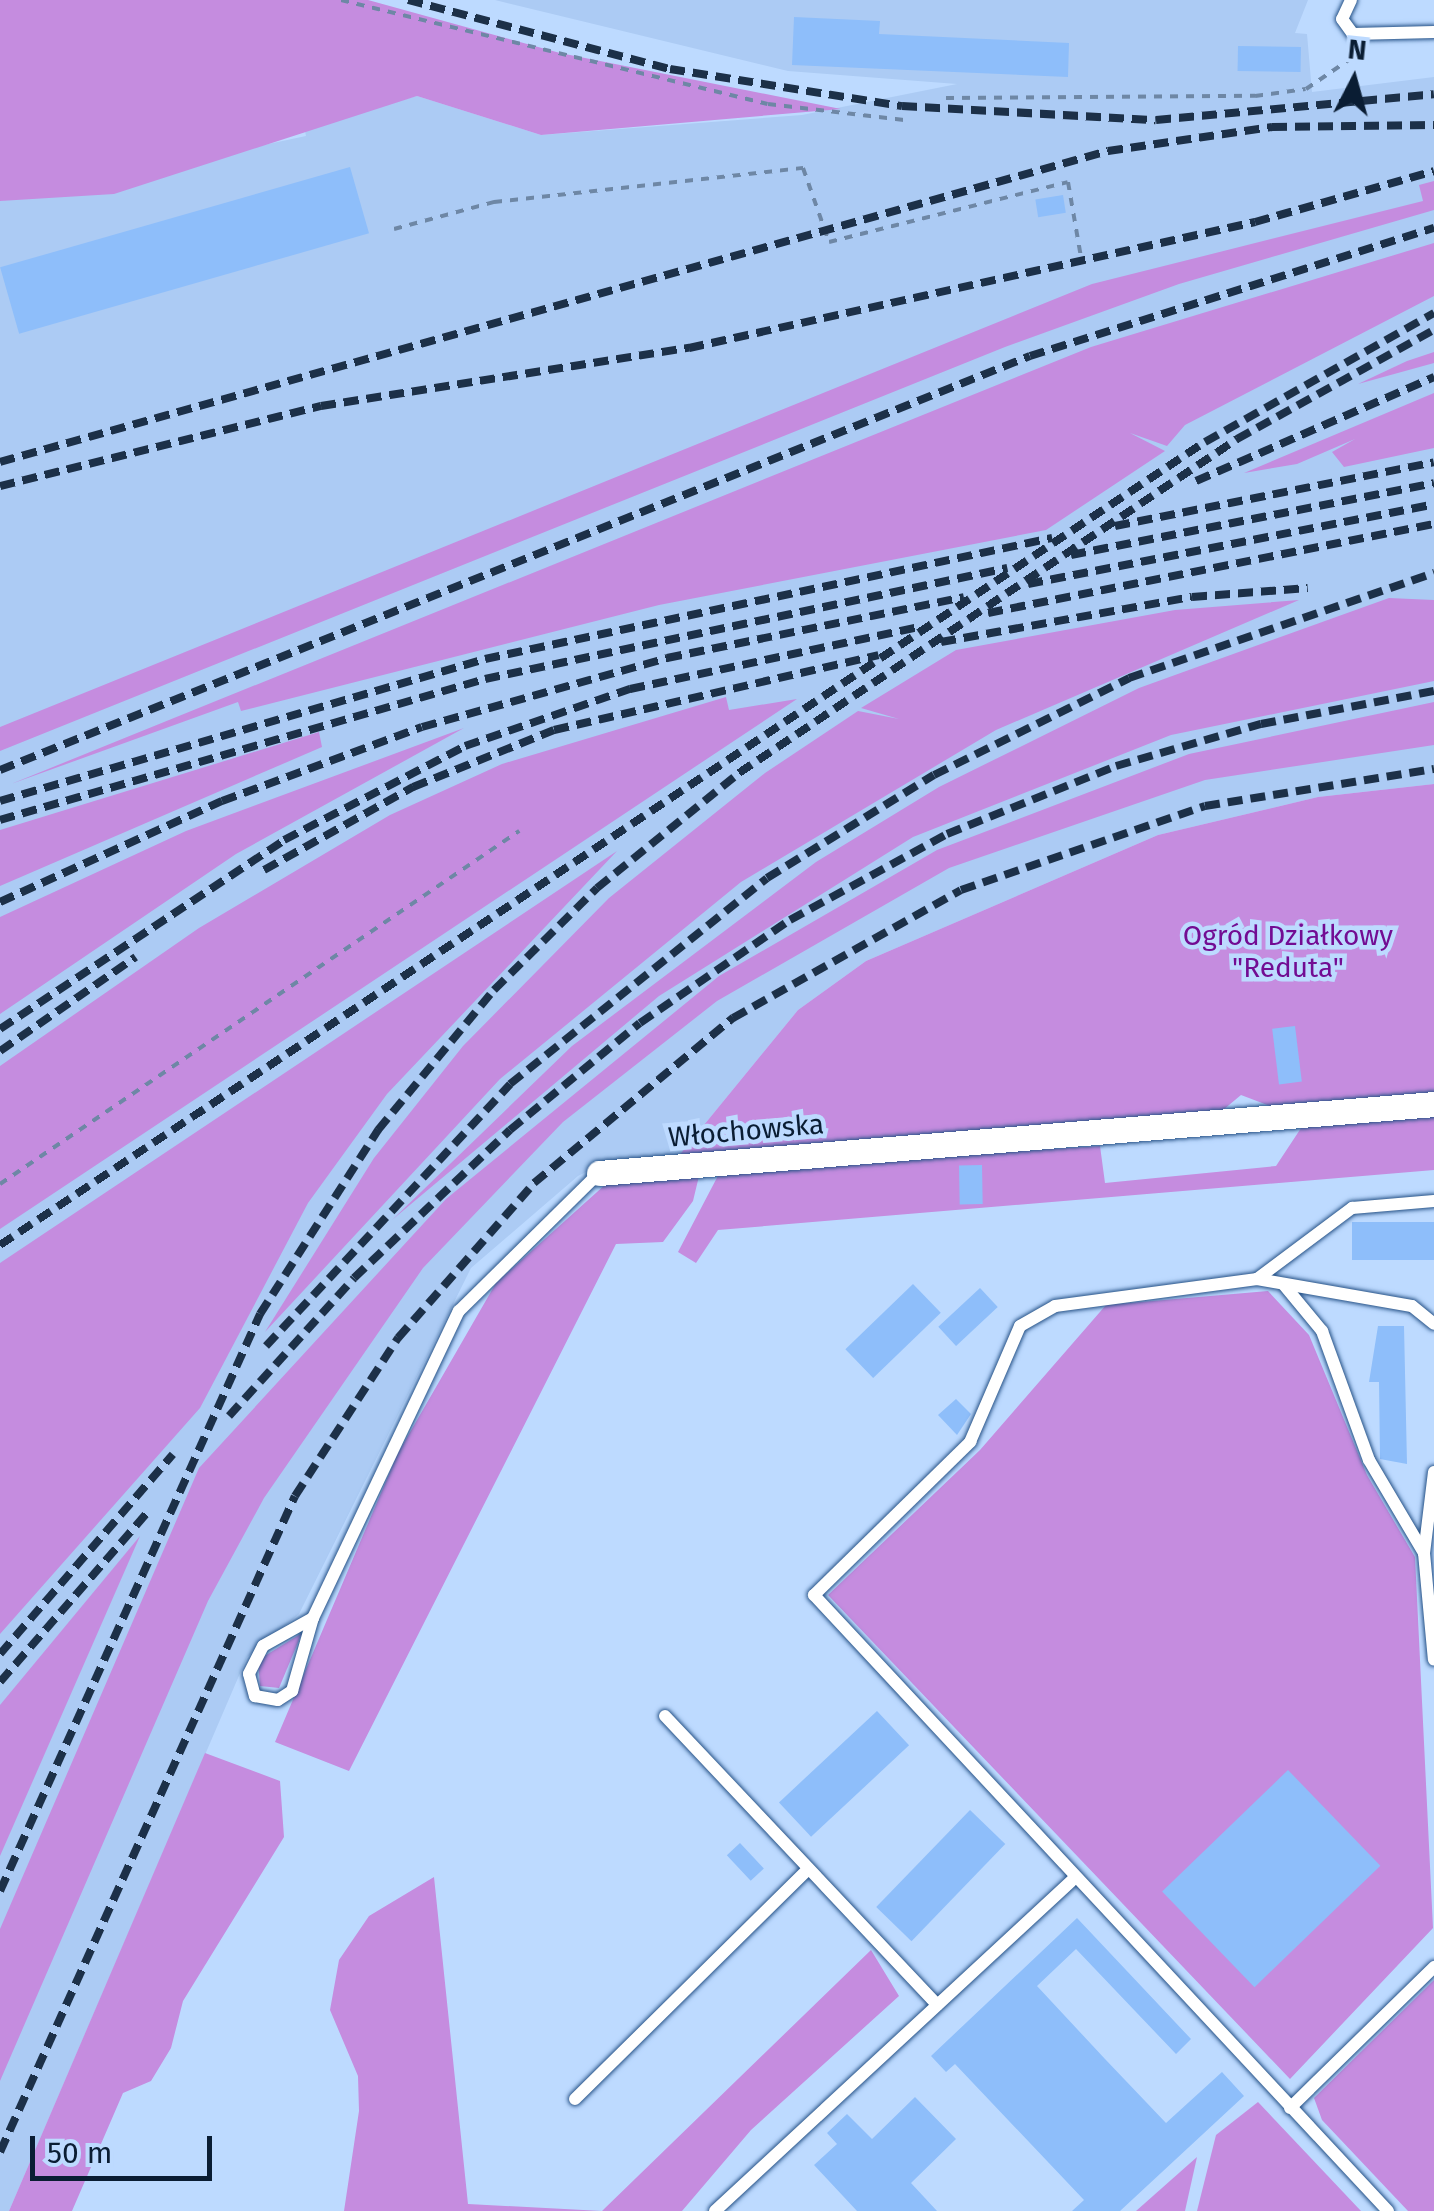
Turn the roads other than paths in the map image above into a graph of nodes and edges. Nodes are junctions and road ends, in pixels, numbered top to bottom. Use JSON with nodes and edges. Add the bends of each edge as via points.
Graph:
{"nodes":[{"id":1,"x":1351,"y":0,"type":"edge"},
{"id":2,"x":1434,"y":32,"type":"edge"},
{"id":3,"x":1434,"y":1104,"type":"edge"},
{"id":4,"x":599,"y":1173,"type":"joint"},
{"id":5,"x":1434,"y":1201,"type":"edge"},
{"id":6,"x":1258,"y":1279,"type":"junction"},
{"id":7,"x":1284,"y":1285,"type":"junction"},
{"id":8,"x":1434,"y":1324,"type":"edge"},
{"id":9,"x":1434,"y":1472,"type":"edge"},
{"id":10,"x":1424,"y":1553,"type":"junction"},
{"id":11,"x":313,"y":1618,"type":"junction"},
{"id":12,"x":1434,"y":1660,"type":"edge"},
{"id":13,"x":665,"y":1716,"type":"dead end"},
{"id":14,"x":808,"y":1870,"type":"junction"},
{"id":15,"x":1073,"y":1879,"type":"junction"},
{"id":16,"x":1434,"y":1968,"type":"edge"},
{"id":17,"x":938,"y":2005,"type":"junction"},
{"id":18,"x":575,"y":2099,"type":"dead end"},
{"id":19,"x":1290,"y":2108,"type":"junction"},
{"id":20,"x":715,"y":2211,"type":"edge"},
{"id":21,"x":1388,"y":2211,"type":"edge"}],
"edges":[{"from":1,"to":2,"type":"lane","via":[[1342,8],[1344,28],[1383,37]]},
{"from":3,"to":4,"type":"street","name":"Włochowska"},
{"from":4,"to":11,"type":"lane","name":"Włochowska","via":[[459,1311]]},
{"from":5,"to":6,"type":"lane","via":[[1352,1208]]},
{"from":6,"to":7,"type":"lane"},
{"from":6,"to":15,"type":"lane","via":[[1055,1306],[1020,1326],[970,1442],[814,1594]]},
{"from":7,"to":8,"type":"lane","via":[[1412,1306]]},
{"from":7,"to":10,"type":"lane","via":[[1322,1331],[1369,1460]]},
{"from":9,"to":10,"type":"lane"},
{"from":10,"to":12,"type":"lane"},
{"from":11,"to":11,"type":"lane","name":"Włochowska","via":[[292,1691],[278,1700],[255,1696],[249,1674],[263,1646]]},
{"from":13,"to":14,"type":"lane"},
{"from":14,"to":17,"type":"lane"},
{"from":14,"to":18,"type":"lane"},
{"from":15,"to":17,"type":"lane"},
{"from":15,"to":19,"type":"lane"},
{"from":16,"to":19,"type":"lane"},
{"from":17,"to":20,"type":"lane"},
{"from":19,"to":21,"type":"lane"}]}
